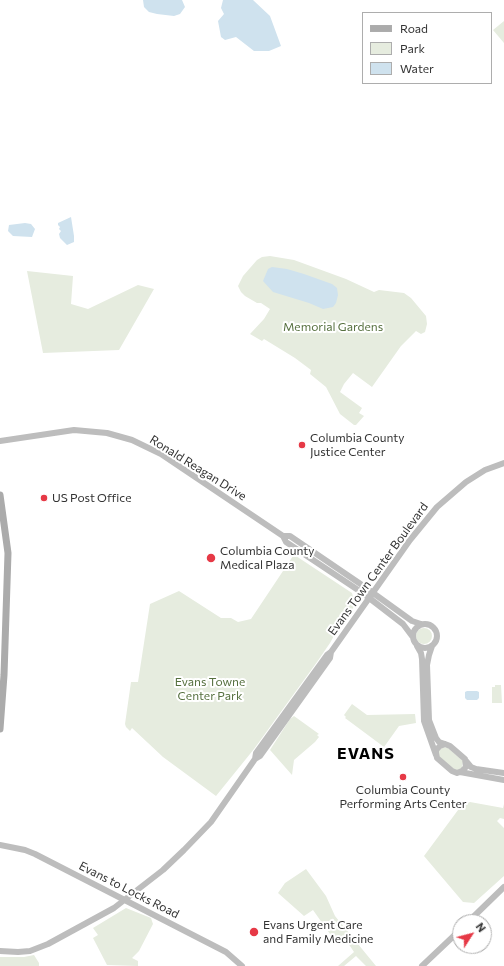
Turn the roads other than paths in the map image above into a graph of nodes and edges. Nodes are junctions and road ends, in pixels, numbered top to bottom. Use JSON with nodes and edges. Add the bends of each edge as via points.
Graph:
{"nodes":[{"id":1,"x":0,"y":441,"type":"edge"},
{"id":2,"x":504,"y":463,"type":"edge"},
{"id":3,"x":0,"y":495,"type":"edge"},
{"id":4,"x":372,"y":596,"type":"junction"},
{"id":5,"x":421,"y":624,"type":"junction"},
{"id":6,"x":412,"y":636,"type":"junction"},
{"id":7,"x":417,"y":646,"type":"junction"},
{"id":8,"x":432,"y":646,"type":"junction"},
{"id":9,"x":0,"y":729,"type":"edge"},
{"id":10,"x":445,"y":744,"type":"junction"},
{"id":11,"x":436,"y":755,"type":"junction"},
{"id":12,"x":466,"y":761,"type":"junction"},
{"id":13,"x":460,"y":772,"type":"junction"},
{"id":14,"x":504,"y":773,"type":"edge"},
{"id":15,"x":504,"y":780,"type":"edge"},
{"id":16,"x":0,"y":844,"type":"edge"},
{"id":17,"x":504,"y":887,"type":"edge"},
{"id":18,"x":124,"y":900,"type":"junction"},
{"id":19,"x":476,"y":914,"type":"edge"},
{"id":20,"x":452,"y":938,"type":"edge"},
{"id":21,"x":1,"y":950,"type":"edge"},
{"id":22,"x":242,"y":966,"type":"edge"},
{"id":23,"x":422,"y":966,"type":"edge"}],
"edges":[{"from":1,"to":4,"type":"street","name":"Ronald Reagan Drive","via":[[74,430],[107,433],[132,440],[161,454],[283,536],[290,536]]},
{"from":2,"to":4,"type":"street","name":"Evans Town Center Boulevard","via":[[485,470],[466,482],[437,507],[410,540]]},
{"from":3,"to":9,"type":"main road","via":[[8,553]]},
{"from":4,"to":5,"type":"street","name":"Ronald Reagan Drive"},
{"from":4,"to":6,"type":"street","name":"Ronald Reagan Drive","via":[[403,624]]},
{"from":4,"to":18,"type":"street","name":"Evans Town Center Boulevard","via":[[331,652],[330,658],[256,753],[211,822],[163,870]]},
{"from":5,"to":6,"type":"street","via":[[415,628]]},
{"from":5,"to":8,"type":"street","name":"Ronald Reagan Drive","via":[[430,625],[436,630],[437,639]]},
{"from":6,"to":7,"type":"street","name":"Ronald Reagan Drive"},
{"from":7,"to":8,"type":"street"},
{"from":7,"to":11,"type":"street","name":"Ronald Reagan Drive","via":[[422,659],[424,722]]},
{"from":8,"to":10,"type":"street","name":"Ronald Reagan Drive","via":[[427,664],[430,720],[436,738]]},
{"from":10,"to":11,"type":"street","via":[[438,748]]},
{"from":10,"to":12,"type":"street","name":"Ronald Reagan Drive"},
{"from":11,"to":13,"type":"street","name":"Ronald Reagan Drive","via":[[452,771]]},
{"from":12,"to":13,"type":"street","via":[[464,769]]},
{"from":12,"to":14,"type":"street","name":"Ronald Reagan Drive","via":[[476,770]]},
{"from":13,"to":15,"type":"street","name":"Ronald Reagan Drive"},
{"from":16,"to":18,"type":"street","name":"Evans to Locks Road","via":[[35,854]]},
{"from":17,"to":19,"type":"street"},
{"from":18,"to":21,"type":"street","name":"Evans Town Center Boulevard","via":[[48,944],[30,951]]},
{"from":18,"to":22,"type":"street","name":"Evans to Locks Road","via":[[226,952]]},
{"from":20,"to":23,"type":"street"}]}
